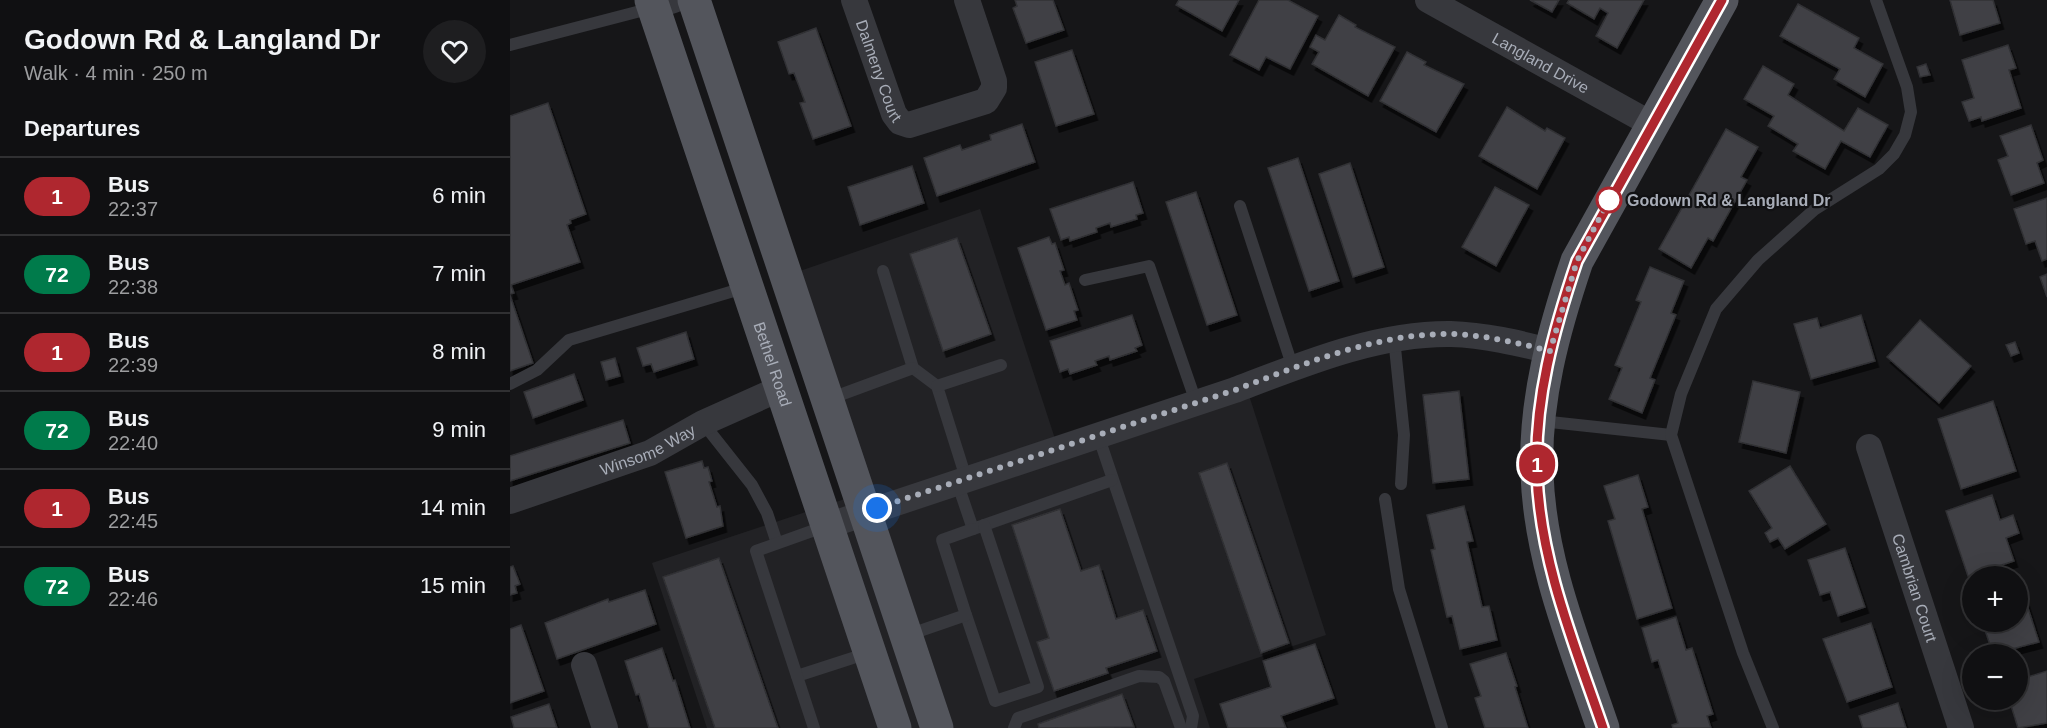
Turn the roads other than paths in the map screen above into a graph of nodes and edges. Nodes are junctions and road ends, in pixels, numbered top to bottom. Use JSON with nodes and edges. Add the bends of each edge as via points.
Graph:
{"nodes":[{"id":1,"x":694,"y":0,"type":"edge"},
{"id":2,"x":854,"y":0,"type":"edge"},
{"id":3,"x":967,"y":0,"type":"edge"},
{"id":4,"x":1428,"y":0,"type":"edge"},
{"id":5,"x":1722,"y":0,"type":"edge"},
{"id":6,"x":1876,"y":0,"type":"edge"},
{"id":7,"x":660,"y":2,"type":"edge"},
{"id":8,"x":510,"y":45,"type":"edge"},
{"id":9,"x":1653,"y":125,"type":"junction"},
{"id":10,"x":1240,"y":206,"type":"dead end"},
{"id":11,"x":883,"y":271,"type":"dead end"},
{"id":12,"x":1085,"y":280,"type":"dead end"},
{"id":13,"x":747,"y":287,"type":"junction"},
{"id":14,"x":1394,"y":338,"type":"junction"},
{"id":15,"x":1550,"y":351,"type":"junction"},
{"id":16,"x":1001,"y":365,"type":"dead end"},
{"id":17,"x":914,"y":368,"type":"junction"},
{"id":18,"x":1293,"y":368,"type":"junction"},
{"id":19,"x":510,"y":384,"type":"edge"},
{"id":20,"x":937,"y":386,"type":"junction"},
{"id":21,"x":781,"y":388,"type":"junction"},
{"id":22,"x":828,"y":399,"type":"junction"},
{"id":23,"x":1196,"y":402,"type":"junction"},
{"id":24,"x":1538,"y":421,"type":"junction"},
{"id":25,"x":703,"y":423,"type":"junction"},
{"id":26,"x":1098,"y":435,"type":"junction"},
{"id":27,"x":1671,"y":435,"type":"junction"},
{"id":28,"x":1869,"y":447,"type":"dead end"},
{"id":29,"x":961,"y":480,"type":"junction"},
{"id":30,"x":1112,"y":480,"type":"junction"},
{"id":31,"x":1401,"y":484,"type":"dead end"},
{"id":32,"x":1385,"y":500,"type":"dead end"},
{"id":33,"x":510,"y":501,"type":"edge"},
{"id":34,"x":866,"y":512,"type":"junction"},
{"id":35,"x":827,"y":526,"type":"junction"},
{"id":36,"x":979,"y":527,"type":"junction"},
{"id":37,"x":777,"y":543,"type":"junction"},
{"id":38,"x":966,"y":615,"type":"junction"},
{"id":39,"x":906,"y":635,"type":"junction"},
{"id":40,"x":869,"y":652,"type":"junction"},
{"id":41,"x":584,"y":665,"type":"dead end"},
{"id":42,"x":798,"y":676,"type":"junction"},
{"id":43,"x":605,"y":728,"type":"edge"},
{"id":44,"x":814,"y":728,"type":"edge"},
{"id":45,"x":895,"y":728,"type":"edge"},
{"id":46,"x":937,"y":728,"type":"edge"},
{"id":47,"x":1014,"y":728,"type":"edge"},
{"id":48,"x":1181,"y":728,"type":"edge"},
{"id":49,"x":1191,"y":728,"type":"edge"},
{"id":50,"x":1442,"y":728,"type":"edge"},
{"id":51,"x":1603,"y":728,"type":"edge"},
{"id":52,"x":1773,"y":728,"type":"edge"},
{"id":53,"x":1961,"y":728,"type":"edge"}],
"edges":[{"from":1,"to":22,"type":"main road"},
{"from":2,"to":3,"type":"street","name":"Dalmeny Court","via":[[894,114],[909,125],[991,95],[994,81]]},
{"from":4,"to":9,"type":"street","name":"Langland Drive"},
{"from":5,"to":9,"type":"main road"},
{"from":6,"to":27,"type":"lane","via":[[1907,87],[1911,112],[1905,135],[1879,169],[1814,210],[1758,260],[1716,309],[1681,394]]},
{"from":7,"to":8,"type":"lane"},
{"from":7,"to":13,"type":"main road","name":"Bethel Road"},
{"from":9,"to":15,"type":"main road","via":[[1577,261]]},
{"from":10,"to":18,"type":"lane"},
{"from":11,"to":17,"type":"lane"},
{"from":12,"to":23,"type":"lane","via":[[1149,266]]},
{"from":13,"to":19,"type":"lane","via":[[569,340],[537,370]]},
{"from":13,"to":21,"type":"main road","name":"Bethel Road"},
{"from":14,"to":15,"type":"street","via":[[1452,334]]},
{"from":14,"to":18,"type":"street"},
{"from":14,"to":31,"type":"lane","via":[[1404,435]]},
{"from":15,"to":24,"type":"main road"},
{"from":16,"to":20,"type":"lane"},
{"from":17,"to":20,"type":"lane"},
{"from":17,"to":22,"type":"lane"},
{"from":18,"to":23,"type":"street"},
{"from":20,"to":29,"type":"lane"},
{"from":21,"to":25,"type":"street","name":"Winsome Way"},
{"from":21,"to":35,"type":"main road","name":"Bethel Road"},
{"from":22,"to":34,"type":"main road"},
{"from":23,"to":26,"type":"street"},
{"from":24,"to":27,"type":"lane"},
{"from":24,"to":51,"type":"main road","via":[[1537,474],[1548,555]]},
{"from":25,"to":33,"type":"street","name":"Winsome Way","via":[[650,453]]},
{"from":25,"to":37,"type":"lane","via":[[752,485]]},
{"from":26,"to":29,"type":"street"},
{"from":26,"to":30,"type":"lane"},
{"from":27,"to":52,"type":"lane","via":[[1743,653]]},
{"from":28,"to":53,"type":"street","name":"Cambrian Court"},
{"from":29,"to":34,"type":"street"},
{"from":29,"to":36,"type":"lane"},
{"from":30,"to":36,"type":"lane"},
{"from":30,"to":49,"type":"lane","via":[[1193,716]]},
{"from":32,"to":50,"type":"lane","via":[[1399,589]]},
{"from":34,"to":35,"type":"street"},
{"from":34,"to":39,"type":"main road"},
{"from":35,"to":37,"type":"lane"},
{"from":35,"to":40,"type":"main road","name":"Bethel Road"},
{"from":36,"to":38,"type":"lane","via":[[942,540]]},
{"from":36,"to":38,"type":"lane","via":[[1038,687],[995,701]]},
{"from":37,"to":42,"type":"lane","via":[[756,551]]},
{"from":38,"to":39,"type":"lane"},
{"from":39,"to":46,"type":"main road"},
{"from":40,"to":42,"type":"lane"},
{"from":40,"to":45,"type":"main road","name":"Bethel Road"},
{"from":41,"to":43,"type":"street"},
{"from":42,"to":44,"type":"lane"},
{"from":47,"to":48,"type":"lane","via":[[1018,718],[1139,676],[1150,676],[1164,681]]}]}
